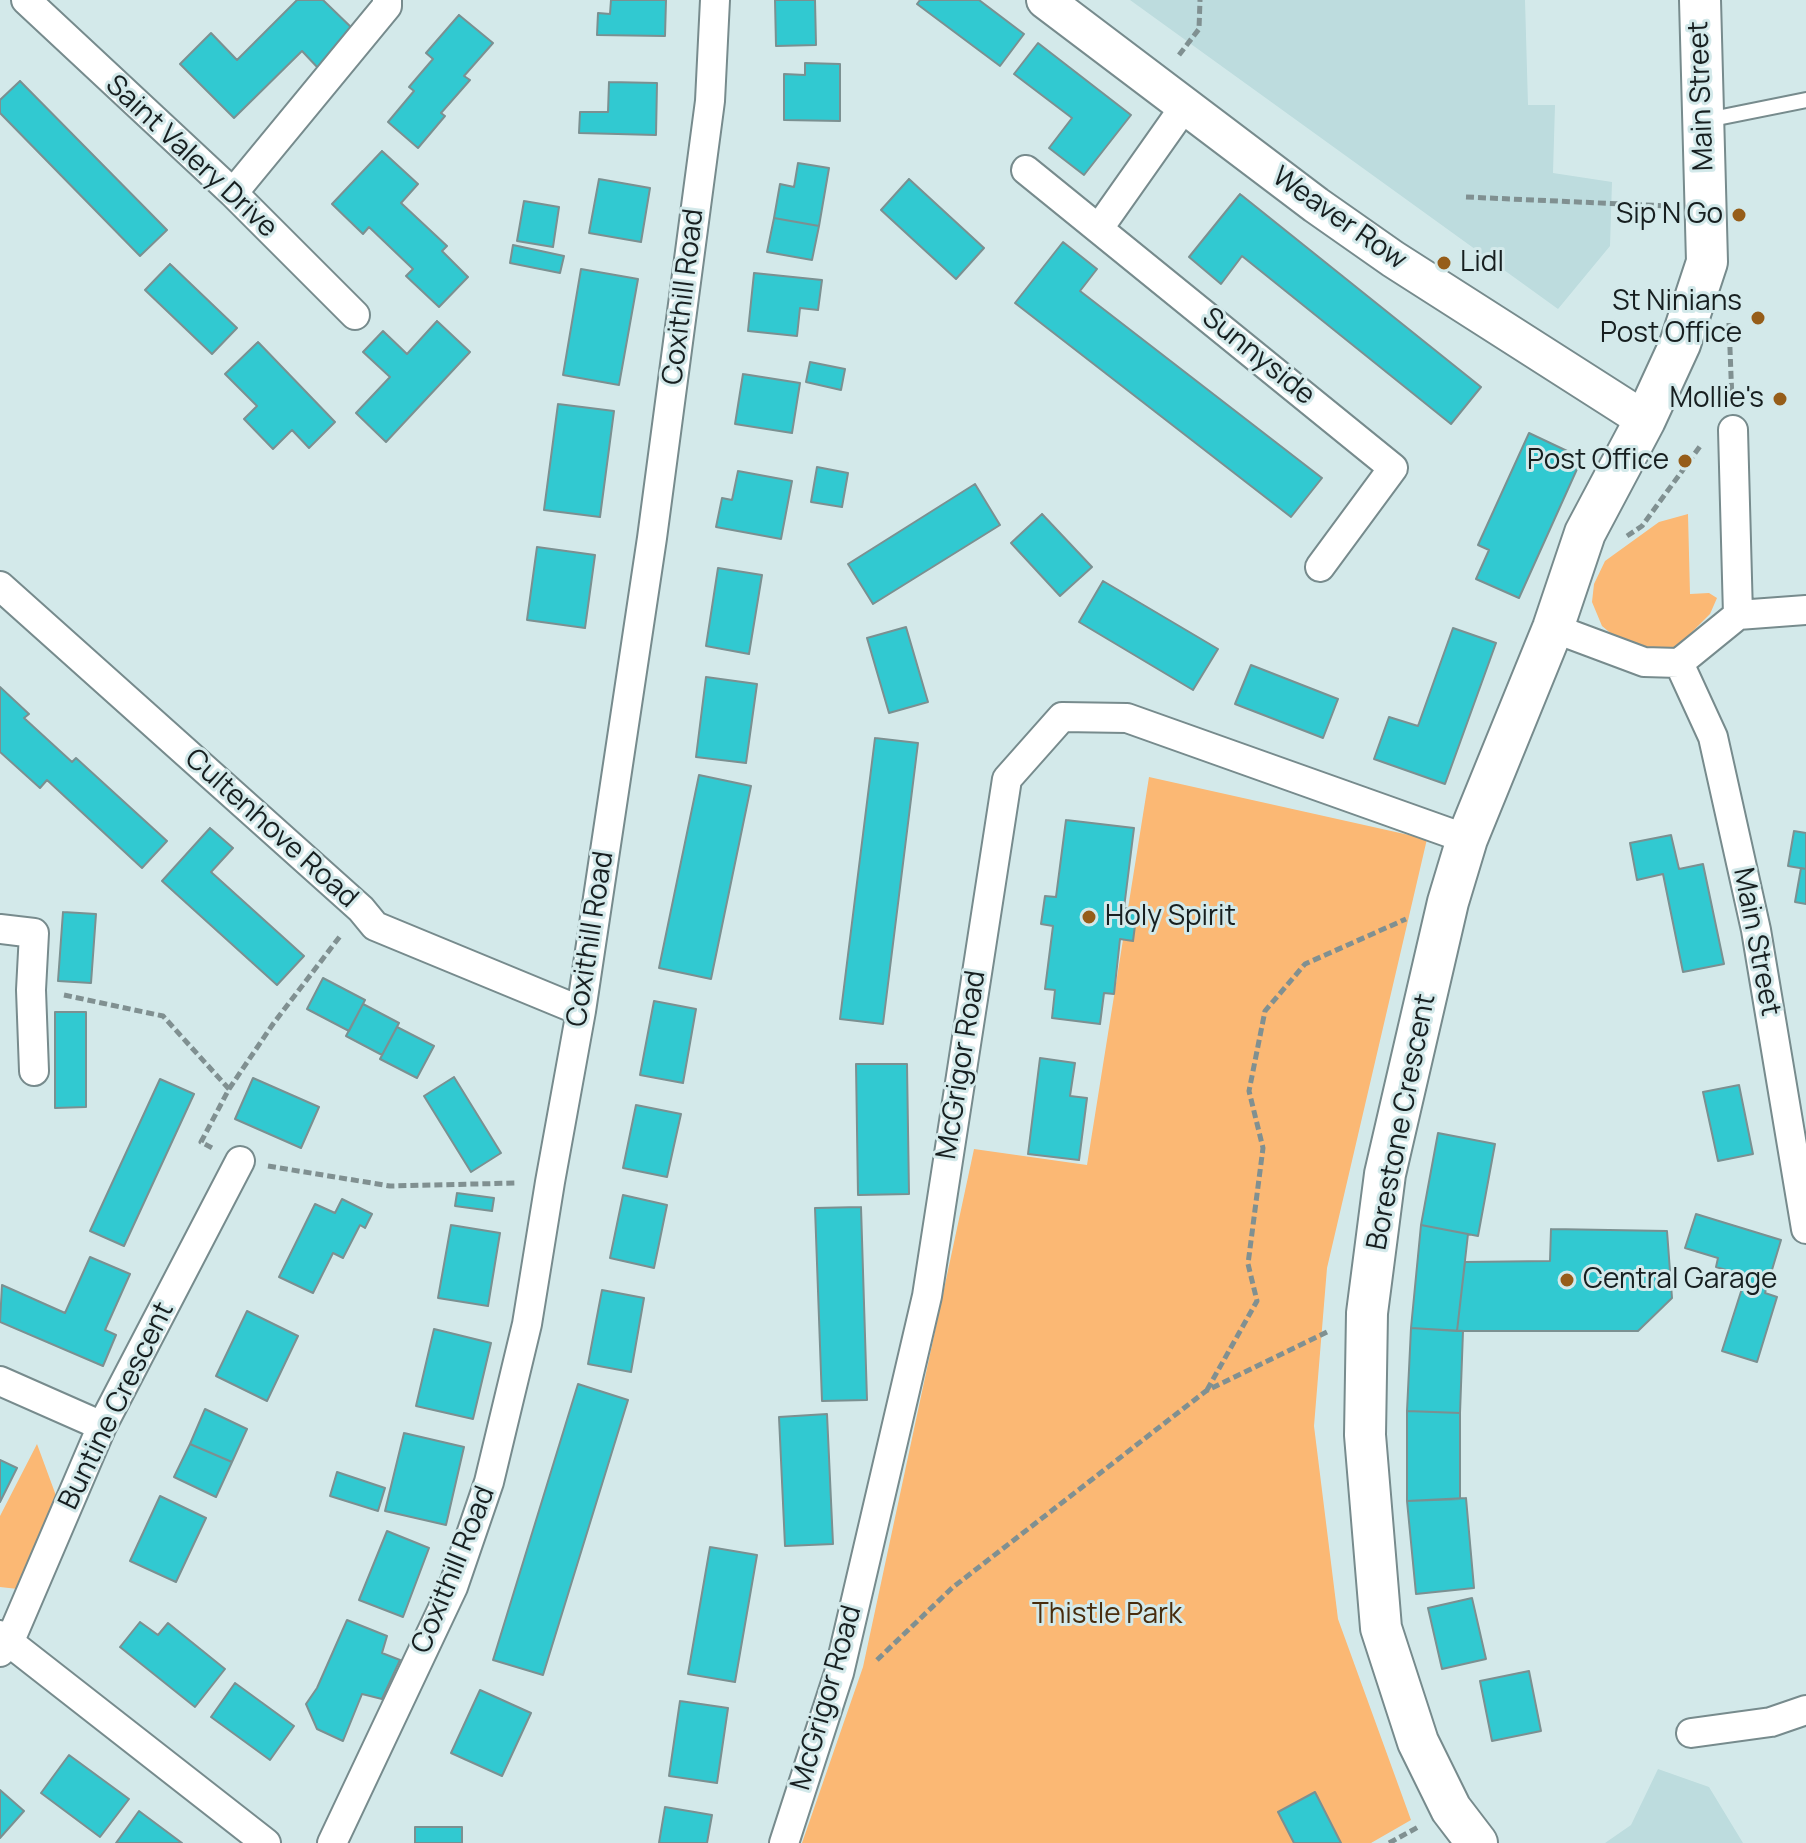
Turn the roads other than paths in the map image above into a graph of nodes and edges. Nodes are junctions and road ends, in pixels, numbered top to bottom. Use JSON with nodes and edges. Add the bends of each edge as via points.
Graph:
{"nodes":[{"id":1,"x":26,"y":0,"type":"edge"},
{"id":2,"x":387,"y":0,"type":"edge"},
{"id":3,"x":715,"y":0,"type":"edge"},
{"id":4,"x":1045,"y":0,"type":"edge"},
{"id":5,"x":1700,"y":0,"type":"edge"},
{"id":6,"x":1171,"y":95,"type":"junction"},
{"id":7,"x":1806,"y":100,"type":"edge"},
{"id":8,"x":1703,"y":121,"type":"junction"},
{"id":9,"x":1026,"y":170,"type":"dead end"},
{"id":10,"x":233,"y":193,"type":"junction"},
{"id":11,"x":1099,"y":228,"type":"junction"},
{"id":12,"x":355,"y":315,"type":"dead end"},
{"id":13,"x":1645,"y":420,"type":"junction"},
{"id":14,"x":1733,"y":430,"type":"road end"},
{"id":15,"x":1320,"y":567,"type":"dead end"},
{"id":16,"x":0,"y":586,"type":"edge"},
{"id":17,"x":1806,"y":610,"type":"edge"},
{"id":18,"x":1738,"y":615,"type":"junction"},
{"id":19,"x":1553,"y":628,"type":"junction"},
{"id":20,"x":1679,"y":663,"type":"junction"},
{"id":21,"x":1467,"y":839,"type":"junction"},
{"id":22,"x":0,"y":929,"type":"edge"},
{"id":23,"x":581,"y":1011,"type":"junction"},
{"id":24,"x":34,"y":1071,"type":"dead end"},
{"id":25,"x":240,"y":1161,"type":"road end"},
{"id":26,"x":1801,"y":1168,"type":"edge"},
{"id":27,"x":1806,"y":1229,"type":"edge"},
{"id":28,"x":0,"y":1381,"type":"edge"},
{"id":29,"x":102,"y":1426,"type":"junction"},
{"id":30,"x":3,"y":1643,"type":"edge"},
{"id":31,"x":1806,"y":1710,"type":"edge"},
{"id":32,"x":1691,"y":1733,"type":"dead end"},
{"id":33,"x":266,"y":1843,"type":"edge"},
{"id":34,"x":332,"y":1843,"type":"edge"},
{"id":35,"x":784,"y":1843,"type":"edge"},
{"id":36,"x":1477,"y":1843,"type":"edge"}],
"edges":[{"from":1,"to":10,"type":"street","name":"Saint Valery Drive"},
{"from":2,"to":10,"type":"street"},
{"from":3,"to":23,"type":"street","name":"Coxithill Road","via":[[710,101],[657,507]]},
{"from":4,"to":6,"type":"street","name":"Weaver Row"},
{"from":5,"to":8,"type":"main road","name":"Main Street"},
{"from":6,"to":11,"type":"street"},
{"from":6,"to":13,"type":"street","name":"Weaver Row","via":[[1393,259]]},
{"from":7,"to":8,"type":"lane"},
{"from":8,"to":13,"type":"main road","name":"Main Street","via":[[1707,262],[1680,344]]},
{"from":9,"to":11,"type":"street","name":"Sunnyside"},
{"from":10,"to":12,"type":"street","name":"Saint Valery Drive"},
{"from":11,"to":15,"type":"street","name":"Sunnyside","via":[[1393,468]]},
{"from":13,"to":19,"type":"main road","name":"Borestone Crescent","via":[[1585,533]]},
{"from":14,"to":18,"type":"street"},
{"from":16,"to":23,"type":"street","name":"Cultenhove Road","via":[[375,926]]},
{"from":17,"to":18,"type":"street"},
{"from":18,"to":20,"type":"street"},
{"from":19,"to":20,"type":"street","via":[[1644,662]]},
{"from":19,"to":21,"type":"main road","name":"Borestone Crescent"},
{"from":20,"to":26,"type":"street","name":"Main Street","via":[[1713,737]]},
{"from":21,"to":35,"type":"street","name":"McGrigor Road","via":[[1127,718],[1062,717],[1007,779],[927,1296],[839,1673]]},
{"from":21,"to":36,"type":"main road","name":"Borestone Crescent","via":[[1385,1174],[1367,1313],[1365,1435],[1381,1628],[1418,1742],[1451,1809]]},
{"from":22,"to":24,"type":"street","via":[[34,933]]},
{"from":23,"to":34,"type":"street","name":"Coxithill Road","via":[[527,1324],[489,1482],[453,1587]]},
{"from":25,"to":29,"type":"street","name":"Buntine Crescent"},
{"from":26,"to":27,"type":"street","name":"Main Street"},
{"from":28,"to":29,"type":"street"},
{"from":29,"to":30,"type":"street","name":"Buntine Crescent"},
{"from":30,"to":33,"type":"street"},
{"from":31,"to":32,"type":"street","via":[[1771,1722]]}]}
